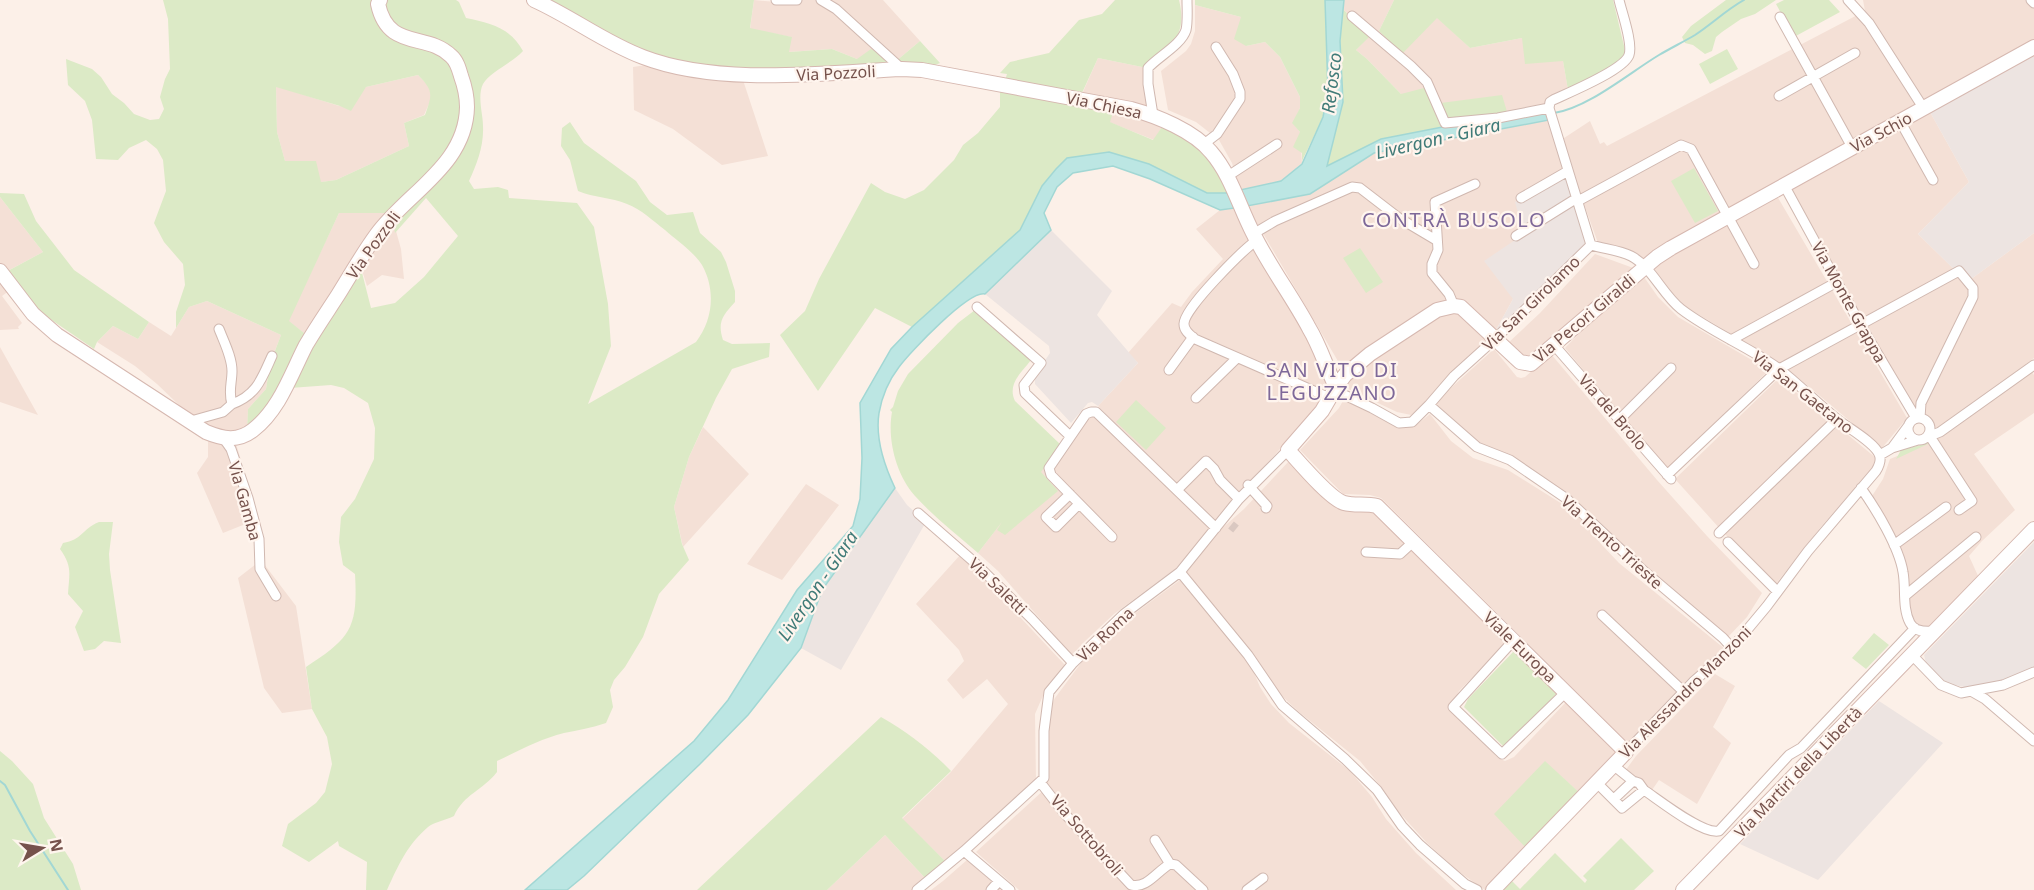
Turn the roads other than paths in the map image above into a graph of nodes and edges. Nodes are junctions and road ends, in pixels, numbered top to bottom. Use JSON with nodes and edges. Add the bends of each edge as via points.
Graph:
{"nodes":[{"id":1,"x":380,"y":0,"type":"edge"},
{"id":2,"x":534,"y":0,"type":"edge"},
{"id":3,"x":776,"y":0,"type":"edge"},
{"id":4,"x":797,"y":0,"type":"edge"},
{"id":5,"x":820,"y":0,"type":"edge"},
{"id":6,"x":1187,"y":0,"type":"edge"},
{"id":7,"x":1619,"y":0,"type":"edge"},
{"id":8,"x":1848,"y":0,"type":"edge"},
{"id":9,"x":2031,"y":0,"type":"edge"},
{"id":10,"x":2034,"y":3,"type":"edge"},
{"id":11,"x":1352,"y":16,"type":"dead end"},
{"id":12,"x":1780,"y":17,"type":"dead end"},
{"id":13,"x":1216,"y":46,"type":"dead end"},
{"id":14,"x":2034,"y":47,"type":"edge"},
{"id":15,"x":1856,"y":53,"type":"dead end"},
{"id":16,"x":902,"y":69,"type":"junction"},
{"id":17,"x":1813,"y":77,"type":"junction"},
{"id":18,"x":1779,"y":96,"type":"dead end"},
{"id":19,"x":1549,"y":108,"type":"junction"},
{"id":20,"x":1924,"y":109,"type":"junction"},
{"id":21,"x":1153,"y":115,"type":"junction"},
{"id":22,"x":1900,"y":121,"type":"junction"},
{"id":23,"x":1204,"y":144,"type":"junction"},
{"id":24,"x":1277,"y":144,"type":"dead end"},
{"id":25,"x":1852,"y":147,"type":"junction"},
{"id":26,"x":1568,"y":171,"type":"junction"},
{"id":27,"x":1228,"y":176,"type":"junction"},
{"id":28,"x":1933,"y":180,"type":"dead end"},
{"id":29,"x":1475,"y":183,"type":"dead end"},
{"id":30,"x":1784,"y":185,"type":"junction"},
{"id":31,"x":1521,"y":198,"type":"dead end"},
{"id":32,"x":1578,"y":200,"type":"junction"},
{"id":33,"x":1728,"y":216,"type":"junction"},
{"id":34,"x":1516,"y":236,"type":"dead end"},
{"id":35,"x":1255,"y":237,"type":"junction"},
{"id":36,"x":1436,"y":240,"type":"junction"},
{"id":37,"x":1591,"y":245,"type":"junction"},
{"id":38,"x":1754,"y":264,"type":"dead end"},
{"id":39,"x":1645,"y":268,"type":"junction"},
{"id":40,"x":0,"y":271,"type":"edge"},
{"id":41,"x":1837,"y":282,"type":"junction"},
{"id":42,"x":1454,"y":306,"type":"junction"},
{"id":43,"x":977,"y":307,"type":"dead end"},
{"id":44,"x":1860,"y":324,"type":"junction"},
{"id":45,"x":219,"y":329,"type":"dead end"},
{"id":46,"x":1193,"y":337,"type":"junction"},
{"id":47,"x":1495,"y":339,"type":"junction"},
{"id":48,"x":1731,"y":340,"type":"junction"},
{"id":49,"x":1554,"y":345,"type":"junction"},
{"id":50,"x":272,"y":356,"type":"dead end"},
{"id":51,"x":1237,"y":358,"type":"junction"},
{"id":52,"x":1671,"y":369,"type":"dead end"},
{"id":53,"x":1779,"y":369,"type":"junction"},
{"id":54,"x":2032,"y":369,"type":"edge"},
{"id":55,"x":1169,"y":370,"type":"dead end"},
{"id":56,"x":1333,"y":392,"type":"junction"},
{"id":57,"x":1196,"y":398,"type":"dead end"},
{"id":58,"x":232,"y":404,"type":"junction"},
{"id":59,"x":1429,"y":405,"type":"junction"},
{"id":60,"x":1918,"y":418,"type":"junction"},
{"id":61,"x":1620,"y":419,"type":"junction"},
{"id":62,"x":1836,"y":419,"type":"junction"},
{"id":63,"x":191,"y":421,"type":"junction"},
{"id":64,"x":1909,"y":425,"type":"junction"},
{"id":65,"x":1929,"y":431,"type":"junction"},
{"id":66,"x":1070,"y":436,"type":"junction"},
{"id":67,"x":224,"y":439,"type":"junction"},
{"id":68,"x":1918,"y":440,"type":"junction"},
{"id":69,"x":1892,"y":448,"type":"junction"},
{"id":70,"x":1288,"y":450,"type":"junction"},
{"id":71,"x":1880,"y":455,"type":"junction"},
{"id":72,"x":1249,"y":486,"type":"junction"},
{"id":73,"x":1861,"y":488,"type":"junction"},
{"id":74,"x":1177,"y":490,"type":"junction"},
{"id":75,"x":1070,"y":494,"type":"junction"},
{"id":76,"x":1239,"y":499,"type":"junction"},
{"id":77,"x":1079,"y":504,"type":"junction"},
{"id":78,"x":1946,"y":507,"type":"dead end"},
{"id":79,"x":1266,"y":508,"type":"dead end"},
{"id":80,"x":1959,"y":510,"type":"dead end"},
{"id":81,"x":918,"y":513,"type":"dead end"},
{"id":82,"x":1216,"y":528,"type":"junction"},
{"id":83,"x":2034,"y":529,"type":"edge"},
{"id":84,"x":1719,"y":533,"type":"dead end"},
{"id":85,"x":1112,"y":537,"type":"dead end"},
{"id":86,"x":1976,"y":537,"type":"dead end"},
{"id":87,"x":1728,"y":542,"type":"dead end"},
{"id":88,"x":1412,"y":543,"type":"junction"},
{"id":89,"x":1894,"y":545,"type":"junction"},
{"id":90,"x":1366,"y":552,"type":"dead end"},
{"id":91,"x":1180,"y":572,"type":"junction"},
{"id":92,"x":1777,"y":591,"type":"junction"},
{"id":93,"x":1906,"y":595,"type":"junction"},
{"id":94,"x":276,"y":596,"type":"dead end"},
{"id":95,"x":1602,"y":615,"type":"dead end"},
{"id":96,"x":1915,"y":628,"type":"junction"},
{"id":97,"x":1934,"y":631,"type":"junction"},
{"id":98,"x":1513,"y":641,"type":"junction"},
{"id":99,"x":1732,"y":648,"type":"junction"},
{"id":100,"x":1912,"y":655,"type":"junction"},
{"id":101,"x":1073,"y":663,"type":"junction"},
{"id":102,"x":2034,"y":672,"type":"edge"},
{"id":103,"x":1971,"y":691,"type":"junction"},
{"id":104,"x":1566,"y":692,"type":"junction"},
{"id":105,"x":1684,"y":692,"type":"junction"},
{"id":106,"x":2034,"y":741,"type":"edge"},
{"id":107,"x":1626,"y":752,"type":"junction"},
{"id":108,"x":1613,"y":765,"type":"junction"},
{"id":109,"x":1042,"y":780,"type":"junction"},
{"id":110,"x":1632,"y":781,"type":"junction"},
{"id":111,"x":1597,"y":783,"type":"junction"},
{"id":112,"x":1644,"y":790,"type":"junction"},
{"id":113,"x":1615,"y":801,"type":"junction"},
{"id":114,"x":1155,"y":840,"type":"dead end"},
{"id":115,"x":964,"y":851,"type":"junction"},
{"id":116,"x":1170,"y":864,"type":"junction"},
{"id":117,"x":1263,"y":878,"type":"dead end"},
{"id":118,"x":999,"y":881,"type":"junction"},
{"id":119,"x":1462,"y":887,"type":"edge"},
{"id":120,"x":1135,"y":888,"type":"edge"},
{"id":121,"x":917,"y":890,"type":"edge"},
{"id":122,"x":991,"y":890,"type":"edge"},
{"id":123,"x":1010,"y":890,"type":"edge"},
{"id":124,"x":1203,"y":890,"type":"edge"},
{"id":125,"x":1246,"y":890,"type":"edge"},
{"id":126,"x":1477,"y":890,"type":"edge"},
{"id":127,"x":1493,"y":890,"type":"edge"},
{"id":128,"x":1683,"y":890,"type":"edge"}],
"edges":[{"from":1,"to":67,"type":"main road","name":"Via Pozzoli","via":[[383,21],[394,32],[445,51],[453,58],[466,92],[466,124],[461,139],[443,168],[378,232],[322,318],[266,418],[240,438]]},
{"from":2,"to":16,"type":"main road","name":"Via Pozzoli","via":[[562,12],[614,45],[683,67],[774,76]]},
{"from":3,"to":4,"type":"street"},
{"from":5,"to":16,"type":"street","via":[[836,9]]},
{"from":6,"to":21,"type":"street","via":[[1186,30],[1148,68]]},
{"from":7,"to":19,"type":"street","via":[[1629,39],[1628,58],[1588,85],[1552,100]]},
{"from":8,"to":20,"type":"street","via":[[1869,23]]},
{"from":9,"to":10,"type":"street"},
{"from":11,"to":19,"type":"street","via":[[1427,82],[1445,123]]},
{"from":12,"to":17,"type":"street"},
{"from":13,"to":23,"type":"street","via":[[1233,74],[1240,99],[1217,134]]},
{"from":14,"to":20,"type":"main road","name":"Via Schio"},
{"from":15,"to":17,"type":"street"},
{"from":16,"to":21,"type":"main road","name":"Via Chiesa","via":[[974,78]]},
{"from":17,"to":18,"type":"street"},
{"from":17,"to":25,"type":"street"},
{"from":19,"to":26,"type":"street"},
{"from":20,"to":22,"type":"main road","name":"Via Schio"},
{"from":21,"to":23,"type":"main road","name":"Via Chiesa"},
{"from":22,"to":25,"type":"main road","name":"Via Schio"},
{"from":22,"to":28,"type":"street"},
{"from":23,"to":27,"type":"main road","name":"Via Chiesa"},
{"from":24,"to":27,"type":"street"},
{"from":25,"to":30,"type":"main road","name":"Via Schio"},
{"from":26,"to":31,"type":"street"},
{"from":26,"to":32,"type":"street"},
{"from":27,"to":35,"type":"main road","name":"Via Chiesa"},
{"from":29,"to":36,"type":"street","via":[[1435,202]]},
{"from":30,"to":33,"type":"main road","name":"Via Schio"},
{"from":30,"to":41,"type":"street","name":"Via Monte Grappa"},
{"from":32,"to":33,"type":"street","via":[[1681,145],[1690,149]]},
{"from":32,"to":34,"type":"street"},
{"from":32,"to":37,"type":"street"},
{"from":33,"to":38,"type":"street"},
{"from":33,"to":39,"type":"main road","name":"Via Schio","via":[[1671,248]]},
{"from":35,"to":36,"type":"street","via":[[1275,221],[1352,187],[1360,188],[1398,218]]},
{"from":35,"to":46,"type":"street","via":[[1185,316],[1187,332]]},
{"from":35,"to":56,"type":"main road","name":"Via Chiesa","via":[[1311,330]]},
{"from":36,"to":42,"type":"street","via":[[1438,250],[1432,273]]},
{"from":37,"to":39,"type":"street","name":"Via San Girolamo","via":[[1628,255]]},
{"from":37,"to":47,"type":"street","name":"Via San Girolamo"},
{"from":39,"to":48,"type":"street","name":"Via San Gaetano","via":[[1679,308]]},
{"from":39,"to":49,"type":"main road","name":"Via Pecori Giraldi"},
{"from":40,"to":63,"type":"main road","via":[[33,314],[57,335]]},
{"from":41,"to":44,"type":"street","name":"Via Monte Grappa"},
{"from":41,"to":48,"type":"street"},
{"from":42,"to":47,"type":"main road","via":[[1461,307]]},
{"from":42,"to":56,"type":"main road","name":"Via Roma","via":[[1437,310],[1370,354],[1345,375]]},
{"from":43,"to":66,"type":"street","via":[[1041,363],[1024,385],[1025,393]]},
{"from":44,"to":53,"type":"street"},
{"from":44,"to":60,"type":"street","name":"Via Monte Grappa"},
{"from":44,"to":60,"type":"street","via":[[1959,271],[1973,288],[1973,297],[1921,403]]},
{"from":45,"to":58,"type":"street","via":[[230,358]]},
{"from":46,"to":51,"type":"street"},
{"from":46,"to":55,"type":"street"},
{"from":47,"to":49,"type":"main road","name":"Via Pecori Giraldi","via":[[1525,364],[1535,362]]},
{"from":47,"to":59,"type":"street","name":"Via San Girolamo"},
{"from":48,"to":53,"type":"street","name":"Via San Gaetano"},
{"from":49,"to":61,"type":"street","name":"Via del Brolo"},
{"from":50,"to":58,"type":"street","via":[[256,389]]},
{"from":51,"to":56,"type":"street"},
{"from":51,"to":57,"type":"street"},
{"from":52,"to":61,"type":"street"},
{"from":53,"to":61,"type":"street","name":"Via del Brolo","via":[[1669,477]]},
{"from":53,"to":62,"type":"street","name":"Via San Gaetano"},
{"from":54,"to":65,"type":"street","via":[[1940,432]]},
{"from":56,"to":59,"type":"street","via":[[1399,423],[1412,422]]},
{"from":56,"to":70,"type":"main road","name":"Via Roma"},
{"from":58,"to":63,"type":"street","via":[[223,412]]},
{"from":59,"to":99,"type":"street","name":"Via Trento Trieste","via":[[1477,447],[1510,460],[1567,499]]},
{"from":60,"to":64,"type":"street"},
{"from":60,"to":65,"type":"street","via":[[1926,420]]},
{"from":62,"to":71,"type":"street","name":"Via San Gaetano"},
{"from":62,"to":84,"type":"street"},
{"from":63,"to":67,"type":"main road"},
{"from":64,"to":68,"type":"street","via":[[1911,436]]},
{"from":64,"to":69,"type":"street"},
{"from":65,"to":68,"type":"street","via":[[1926,438]]},
{"from":65,"to":80,"type":"street","via":[[1972,501]]},
{"from":66,"to":74,"type":"street","via":[[1086,414],[1096,412]]},
{"from":66,"to":75,"type":"street","via":[[1049,468]]},
{"from":67,"to":94,"type":"street","name":"Via Gamba","via":[[248,498],[259,538],[260,569]]},
{"from":68,"to":69,"type":"street"},
{"from":69,"to":71,"type":"street"},
{"from":70,"to":72,"type":"street","name":"Via Roma"},
{"from":70,"to":88,"type":"main road","name":"Viale Europa","via":[[1342,502],[1377,506]]},
{"from":71,"to":73,"type":"street","via":[[1880,465]]},
{"from":72,"to":76,"type":"street","name":"Via Roma"},
{"from":72,"to":79,"type":"street"},
{"from":73,"to":89,"type":"street"},
{"from":73,"to":92,"type":"street","name":"Via Alessandro Manzoni"},
{"from":74,"to":76,"type":"street","via":[[1206,461]]},
{"from":74,"to":82,"type":"street"},
{"from":75,"to":77,"type":"street"},
{"from":75,"to":77,"type":"street","via":[[1046,517],[1056,527]]},
{"from":76,"to":82,"type":"street","name":"Via Roma"},
{"from":77,"to":85,"type":"street"},
{"from":78,"to":89,"type":"street"},
{"from":81,"to":101,"type":"street","name":"Via Saletti","via":[[973,561]]},
{"from":82,"to":91,"type":"street","name":"Via Roma"},
{"from":83,"to":97,"type":"main road","name":"Via Martiri della Libertà"},
{"from":86,"to":93,"type":"street"},
{"from":87,"to":92,"type":"street"},
{"from":88,"to":90,"type":"street","via":[[1400,554]]},
{"from":88,"to":98,"type":"main road","name":"Viale Europa"},
{"from":89,"to":93,"type":"street"},
{"from":91,"to":101,"type":"street","name":"Via Roma","via":[[1124,614]]},
{"from":91,"to":119,"type":"street","via":[[1282,705],[1377,790],[1402,826]]},
{"from":92,"to":99,"type":"street","name":"Via Alessandro Manzoni"},
{"from":93,"to":96,"type":"street","via":[[1906,611]]},
{"from":95,"to":105,"type":"street"},
{"from":96,"to":97,"type":"street"},
{"from":96,"to":112,"type":"street","name":"Via Alessandro Manzoni","via":[[1801,748],[1789,754],[1719,831],[1701,827]]},
{"from":97,"to":100,"type":"main road","name":"Via Martiri della Libertà"},
{"from":98,"to":104,"type":"main road","name":"Viale Europa"},
{"from":98,"to":104,"type":"street","via":[[1453,707],[1502,754]]},
{"from":99,"to":105,"type":"street","name":"Via Alessandro Manzoni"},
{"from":100,"to":103,"type":"street","via":[[1941,685],[1961,693]]},
{"from":100,"to":128,"type":"main road","name":"Via Martiri della Libertà"},
{"from":101,"to":109,"type":"street","name":"Via Roma","via":[[1049,692]]},
{"from":102,"to":103,"type":"street","via":[[2003,685]]},
{"from":103,"to":106,"type":"street"},
{"from":104,"to":107,"type":"main road","name":"Viale Europa"},
{"from":105,"to":107,"type":"street","name":"Via Alessandro Manzoni"},
{"from":107,"to":108,"type":"main road","name":"Via Alessandro Manzoni"},
{"from":108,"to":110,"type":"street"},
{"from":108,"to":111,"type":"main road","name":"Via Alessandro Manzoni"},
{"from":109,"to":115,"type":"street"},
{"from":109,"to":120,"type":"street","name":"Via Sottobroli","via":[[1068,817]]},
{"from":110,"to":112,"type":"street","name":"Via Alessandro Manzoni"},
{"from":110,"to":113,"type":"street","name":"Via Alessandro Manzoni"},
{"from":111,"to":113,"type":"street"},
{"from":111,"to":127,"type":"main road","name":"Via Alessandro Manzoni"},
{"from":112,"to":113,"type":"street","via":[[1622,808]]},
{"from":114,"to":116,"type":"street"},
{"from":115,"to":118,"type":"street"},
{"from":115,"to":121,"type":"street"},
{"from":116,"to":120,"type":"street","name":"Via Sottobroli"},
{"from":116,"to":124,"type":"street"},
{"from":117,"to":125,"type":"street"},
{"from":118,"to":122,"type":"street"},
{"from":118,"to":123,"type":"street"},
{"from":119,"to":126,"type":"street"}]}
